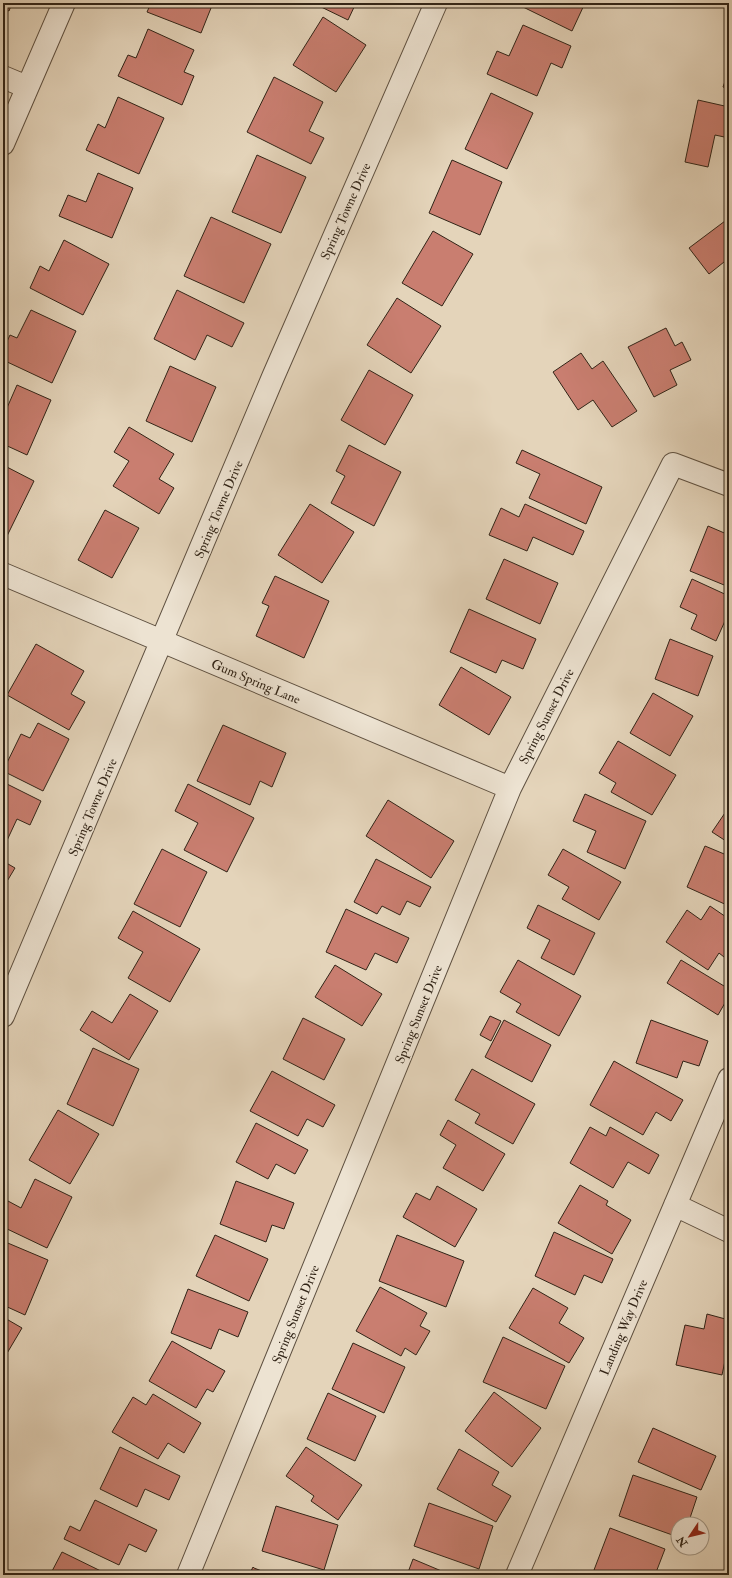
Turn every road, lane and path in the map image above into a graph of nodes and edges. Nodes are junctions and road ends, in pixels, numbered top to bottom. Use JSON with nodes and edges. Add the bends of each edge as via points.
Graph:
{"nodes":[{"id":1,"x":64,"y":3,"type":"edge"},
{"id":2,"x":436,"y":3,"type":"edge"},
{"id":3,"x":3,"y":77,"type":"edge"},
{"id":4,"x":27,"y":87,"type":"junction"},
{"id":5,"x":3,"y":144,"type":"edge"},
{"id":6,"x":729,"y":485,"type":"edge"},
{"id":7,"x":3,"y":574,"type":"edge"},
{"id":8,"x":162,"y":642,"type":"junction"},
{"id":9,"x":510,"y":788,"type":"junction"},
{"id":10,"x":3,"y":1016,"type":"edge"},
{"id":11,"x":729,"y":1079,"type":"edge"},
{"id":12,"x":676,"y":1205,"type":"junction"},
{"id":13,"x":729,"y":1231,"type":"edge"},
{"id":14,"x":188,"y":1575,"type":"edge"},
{"id":15,"x":517,"y":1575,"type":"edge"}],
"edges":[{"from":1,"to":4,"type":"street"},
{"from":2,"to":8,"type":"street","name":"Spring Towne Drive","via":[[273,377]]},
{"from":3,"to":4,"type":"street"},
{"from":4,"to":5,"type":"street"},
{"from":6,"to":9,"type":"street","name":"Spring Sunset Drive","via":[[673,464]]},
{"from":7,"to":8,"type":"street","name":"Gum Spring Lane"},
{"from":8,"to":9,"type":"street","name":"Gum Spring Lane"},
{"from":8,"to":10,"type":"street","name":"Spring Towne Drive"},
{"from":9,"to":14,"type":"street","name":"Spring Sunset Drive"},
{"from":11,"to":12,"type":"street","name":"Landing Way Drive"},
{"from":12,"to":13,"type":"street"},
{"from":12,"to":15,"type":"street","name":"Landing Way Drive"}]}
